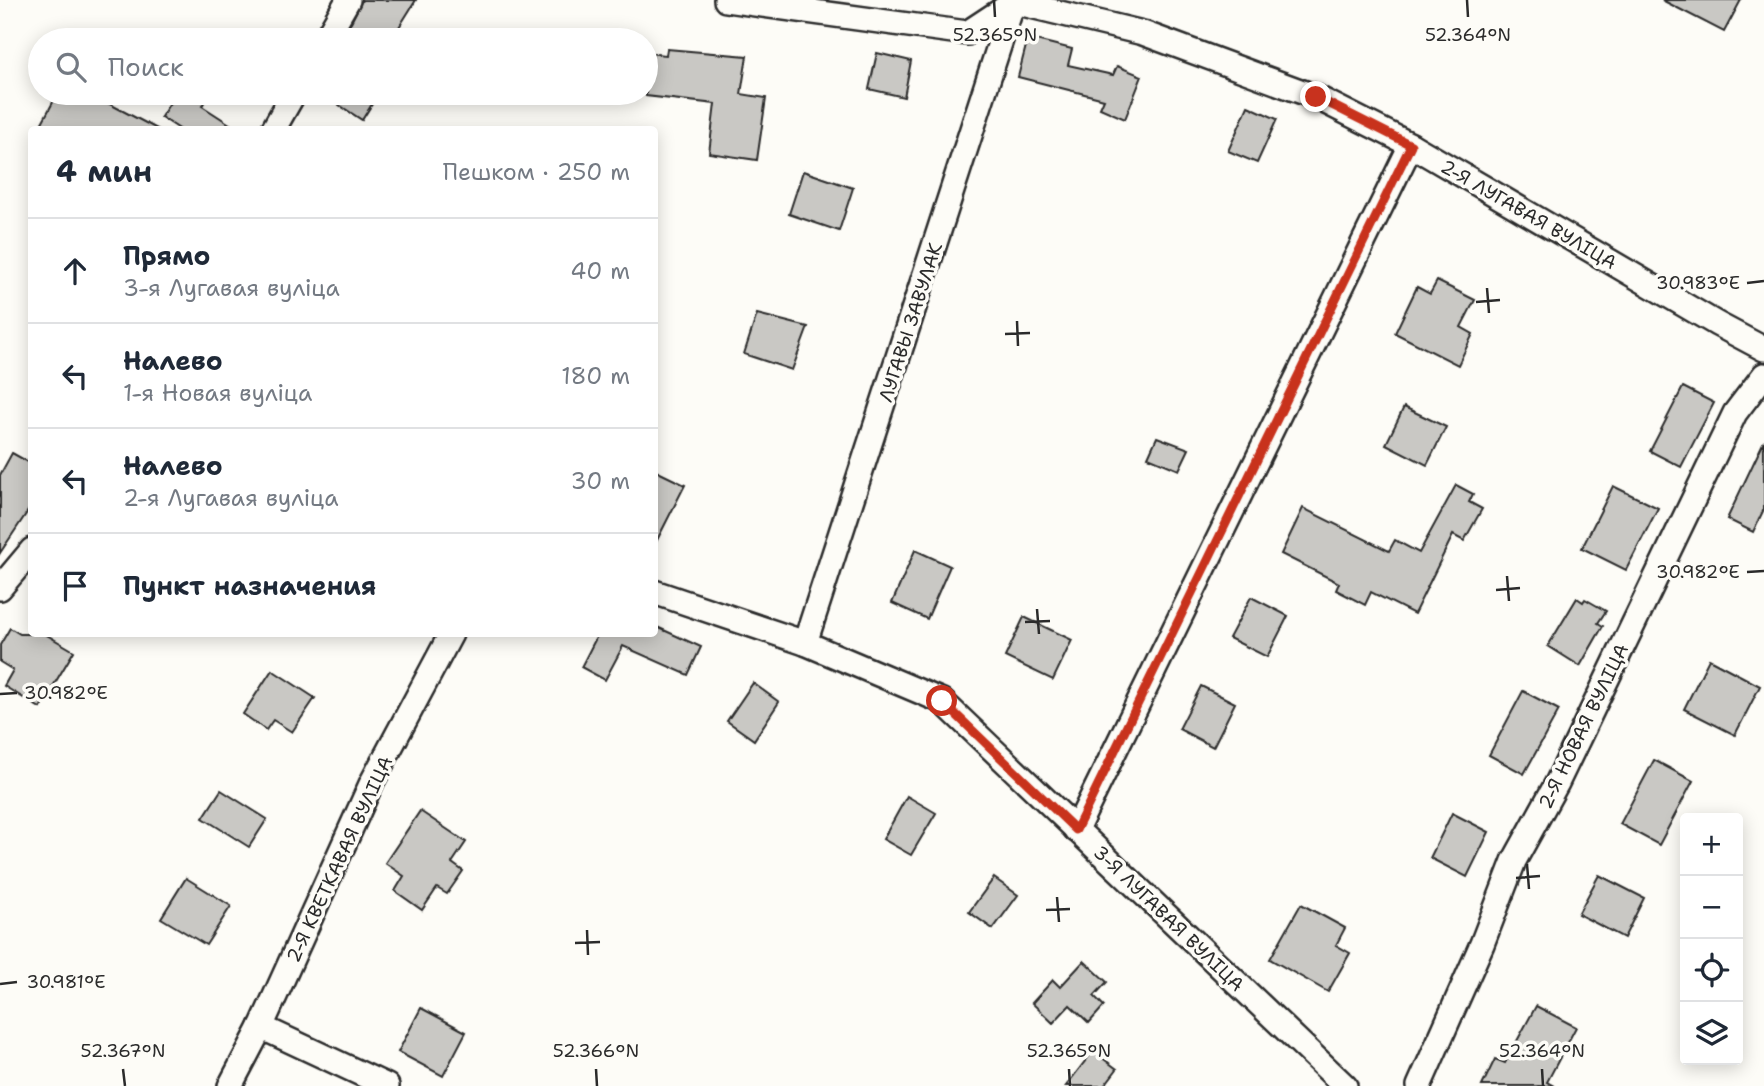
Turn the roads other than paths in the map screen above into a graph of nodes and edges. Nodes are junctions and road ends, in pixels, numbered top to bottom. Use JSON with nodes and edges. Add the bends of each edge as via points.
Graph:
{"nodes":[{"id":1,"x":348,"y":0,"type":"edge"},
{"id":2,"x":726,"y":0,"type":"edge"},
{"id":3,"x":1014,"y":1,"type":"edge"},
{"id":4,"x":332,"y":28,"type":"edge"},
{"id":5,"x":287,"y":105,"type":"edge"},
{"id":6,"x":275,"y":126,"type":"edge"},
{"id":7,"x":1411,"y":145,"type":"junction"},
{"id":8,"x":1764,"y":349,"type":"edge"},
{"id":9,"x":1764,"y":375,"type":"edge"},
{"id":10,"x":28,"y":555,"type":"edge"},
{"id":11,"x":0,"y":588,"type":"edge"},
{"id":12,"x":658,"y":593,"type":"edge"},
{"id":13,"x":449,"y":637,"type":"edge"},
{"id":14,"x":805,"y":643,"type":"junction"},
{"id":15,"x":1076,"y":830,"type":"junction"},
{"id":16,"x":261,"y":1027,"type":"junction"},
{"id":17,"x":230,"y":1086,"type":"edge"},
{"id":18,"x":387,"y":1086,"type":"edge"},
{"id":19,"x":1345,"y":1086,"type":"edge"},
{"id":20,"x":1419,"y":1086,"type":"edge"}],
"edges":[{"from":1,"to":4,"type":"street"},
{"from":2,"to":3,"type":"street","via":[[967,33]]},
{"from":3,"to":7,"type":"street","name":"2-Я ЛУГАВАЯ ВУЛІЦА","via":[[1143,33],[1316,97]]},
{"from":3,"to":14,"type":"street","name":"ЛУГАВЫ ЗАВУЛАК"},
{"from":5,"to":6,"type":"street"},
{"from":7,"to":8,"type":"street","name":"2-Я ЛУГАВАЯ ВУЛІЦА"},
{"from":7,"to":15,"type":"street"},
{"from":9,"to":20,"type":"street","name":"2-Я НОВАЯ ВУЛІЦА","via":[[1735,413],[1557,783],[1514,861]]},
{"from":10,"to":11,"type":"street"},
{"from":12,"to":14,"type":"street","name":"3-Я ЛУГАВАЯ ВУЛІЦА"},
{"from":13,"to":16,"type":"street","name":"2-Я КВЕТКАВАЯ ВУЛІЦА","via":[[372,782]]},
{"from":14,"to":15,"type":"street","name":"3-Я ЛУГАВАЯ ВУЛІЦА","via":[[942,701]]},
{"from":15,"to":19,"type":"street","name":"3-Я ЛУГАВАЯ ВУЛІЦА"},
{"from":16,"to":17,"type":"street","name":"2-Я КВЕТКАВАЯ ВУЛІЦА"},
{"from":16,"to":18,"type":"street"}]}
